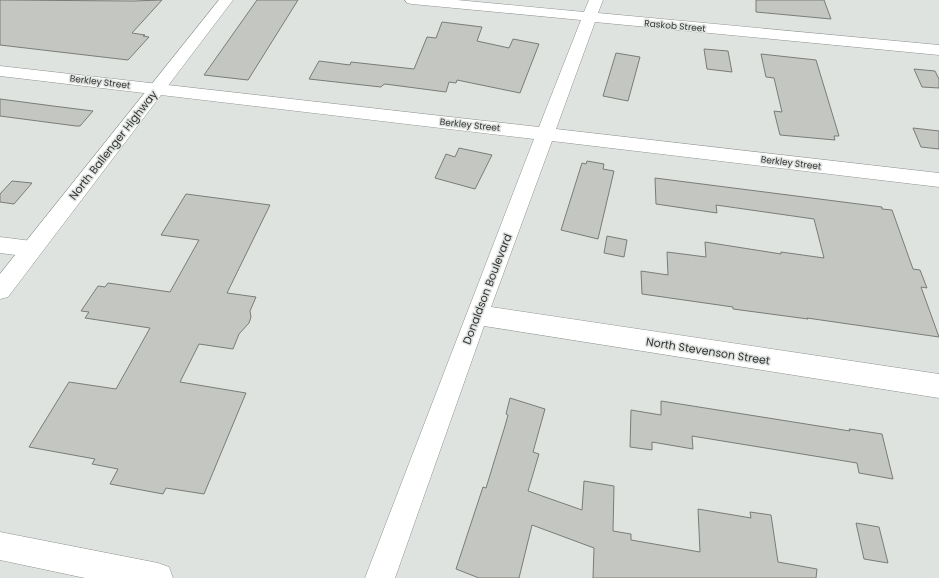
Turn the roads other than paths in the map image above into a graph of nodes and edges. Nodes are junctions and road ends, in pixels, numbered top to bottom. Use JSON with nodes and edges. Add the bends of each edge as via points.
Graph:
{"nodes":[{"id":1,"x":226,"y":0,"type":"edge"},
{"id":2,"x":412,"y":0,"type":"edge"},
{"id":3,"x":593,"y":9,"type":"edge"},
{"id":4,"x":939,"y":50,"type":"edge"},
{"id":5,"x":0,"y":71,"type":"edge"},
{"id":6,"x":157,"y":89,"type":"junction"},
{"id":7,"x":545,"y":134,"type":"junction"},
{"id":8,"x":939,"y":180,"type":"edge"},
{"id":9,"x":0,"y":244,"type":"edge"},
{"id":10,"x":32,"y":249,"type":"junction"},
{"id":11,"x":0,"y":290,"type":"edge"},
{"id":12,"x":477,"y":315,"type":"junction"},
{"id":13,"x":939,"y":386,"type":"edge"},
{"id":14,"x":0,"y":546,"type":"edge"},
{"id":15,"x":158,"y":578,"type":"edge"},
{"id":16,"x":380,"y":578,"type":"edge"}],
"edges":[{"from":1,"to":6,"type":"street","name":"North Ballenger Highway"},
{"from":2,"to":3,"type":"street","name":"Raskob Street"},
{"from":3,"to":4,"type":"street","name":"Raskob Street"},
{"from":3,"to":7,"type":"street","name":"Donaldson Boulevard"},
{"from":5,"to":6,"type":"street","name":"Berkley Street"},
{"from":6,"to":7,"type":"street","name":"Berkley Street"},
{"from":6,"to":10,"type":"street","name":"North Ballenger Highway"},
{"from":7,"to":8,"type":"street","name":"Berkley Street"},
{"from":7,"to":12,"type":"street","name":"Donaldson Boulevard"},
{"from":9,"to":10,"type":"street"},
{"from":10,"to":11,"type":"street","name":"North Ballenger Highway"},
{"from":12,"to":13,"type":"street","name":"North Stevenson Street"},
{"from":12,"to":16,"type":"street","name":"Donaldson Boulevard"},
{"from":14,"to":15,"type":"street"}]}
